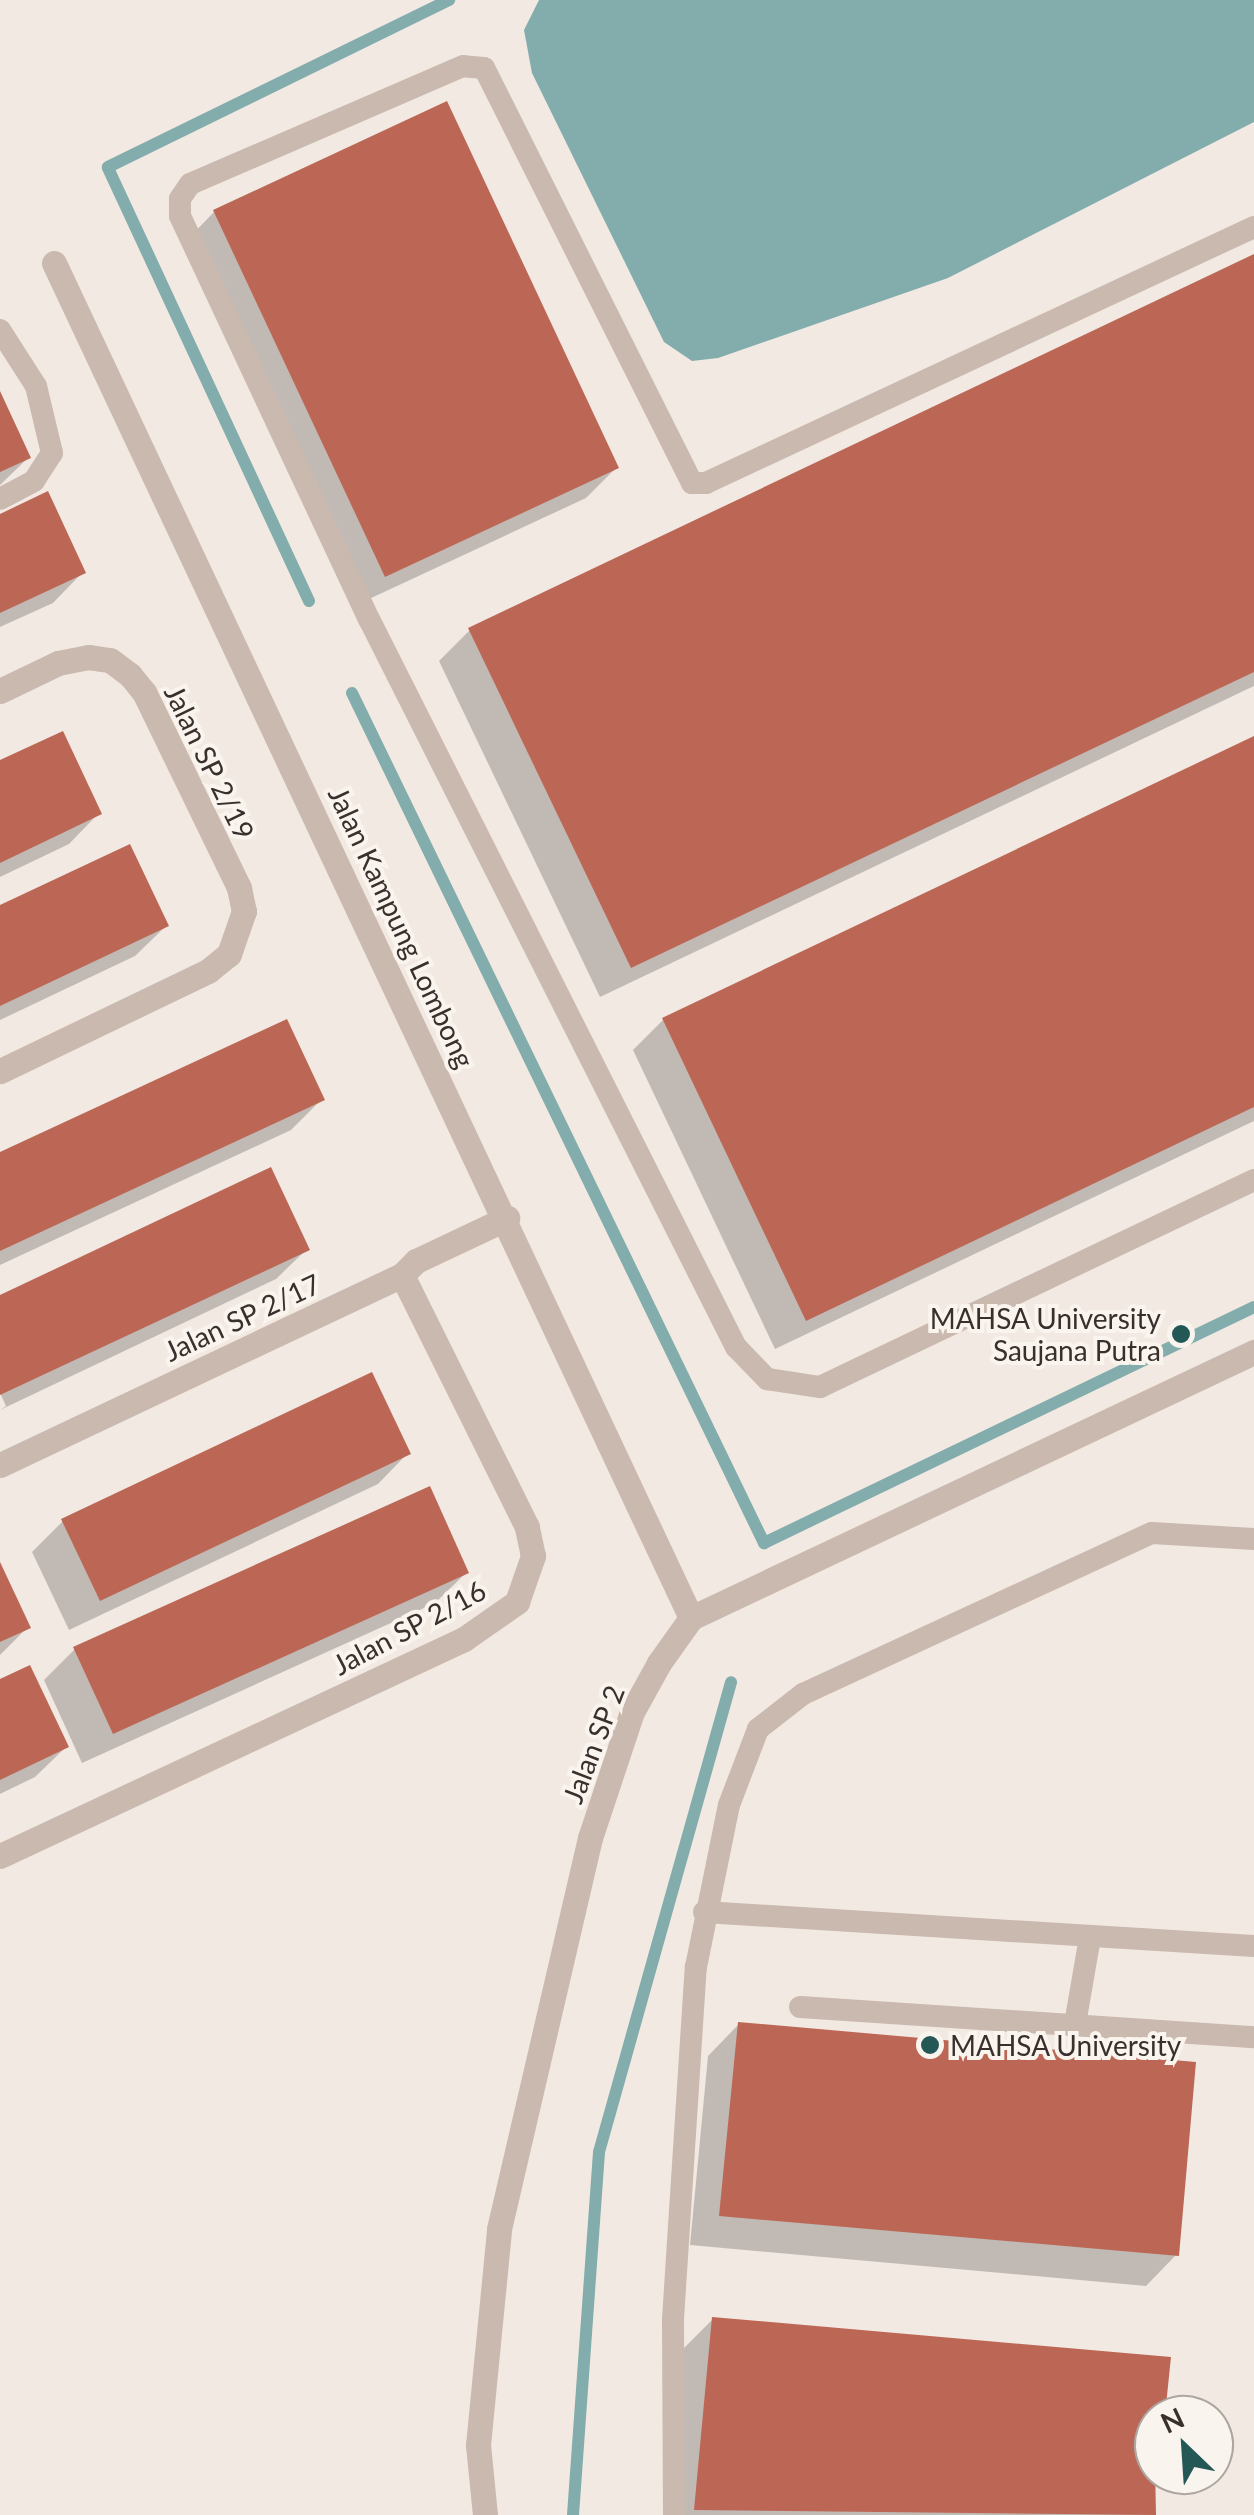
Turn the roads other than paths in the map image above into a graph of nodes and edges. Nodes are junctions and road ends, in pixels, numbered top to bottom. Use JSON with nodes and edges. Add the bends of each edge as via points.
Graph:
{"nodes":[{"id":1,"x":1254,"y":228,"type":"edge"},
{"id":2,"x":54,"y":263,"type":"dead end"},
{"id":3,"x":0,"y":330,"type":"edge"},
{"id":4,"x":0,"y":499,"type":"edge"},
{"id":5,"x":0,"y":691,"type":"edge"},
{"id":6,"x":0,"y":1072,"type":"edge"},
{"id":7,"x":1254,"y":1180,"type":"edge"},
{"id":8,"x":506,"y":1218,"type":"junction"},
{"id":9,"x":402,"y":1275,"type":"junction"},
{"id":10,"x":1254,"y":1352,"type":"edge"},
{"id":11,"x":0,"y":1465,"type":"edge"},
{"id":12,"x":1254,"y":1539,"type":"edge"},
{"id":13,"x":692,"y":1618,"type":"junction"},
{"id":14,"x":0,"y":1856,"type":"edge"},
{"id":15,"x":704,"y":1912,"type":"junction"},
{"id":16,"x":1090,"y":1937,"type":"junction"},
{"id":17,"x":1254,"y":1946,"type":"edge"},
{"id":18,"x":800,"y":2007,"type":"dead end"},
{"id":19,"x":1074,"y":2024,"type":"junction"},
{"id":20,"x":1254,"y":2038,"type":"edge"},
{"id":21,"x":485,"y":2515,"type":"edge"},
{"id":22,"x":674,"y":2515,"type":"edge"}],
"edges":[{"from":1,"to":7,"type":"lane","via":[[706,483],[692,483],[484,68],[463,66],[190,184],[180,198],[180,216],[379,638],[736,1347],[767,1379],[820,1387]]},
{"from":2,"to":8,"type":"street","name":"Jalan Kampung Lombong"},
{"from":3,"to":4,"type":"lane","via":[[36,386],[52,452],[34,481]]},
{"from":5,"to":6,"type":"street","name":"Jalan SP 2/19","via":[[58,663],[88,657],[110,660],[130,675],[239,888],[244,911],[228,954],[173,991]]},
{"from":8,"to":9,"type":"street","name":"Jalan SP 2/17","via":[[416,1261]]},
{"from":8,"to":13,"type":"street","name":"Jalan Kampung Lombong"},
{"from":9,"to":11,"type":"street","name":"Jalan SP 2/17"},
{"from":9,"to":14,"type":"street","name":"Jalan SP 2/16","via":[[527,1526],[533,1556],[518,1602],[464,1639]]},
{"from":10,"to":13,"type":"street"},
{"from":12,"to":15,"type":"lane","via":[[1152,1533],[776,1710],[758,1729],[729,1805]]},
{"from":13,"to":21,"type":"street","name":"Jalan SP 2","via":[[632,1712],[590,1838],[542,2028],[499,2229],[478,2445]]},
{"from":15,"to":16,"type":"lane"},
{"from":15,"to":22,"type":"lane","via":[[672,2319]]},
{"from":16,"to":17,"type":"lane"},
{"from":16,"to":19,"type":"lane"},
{"from":18,"to":19,"type":"lane"},
{"from":19,"to":20,"type":"lane"}]}
